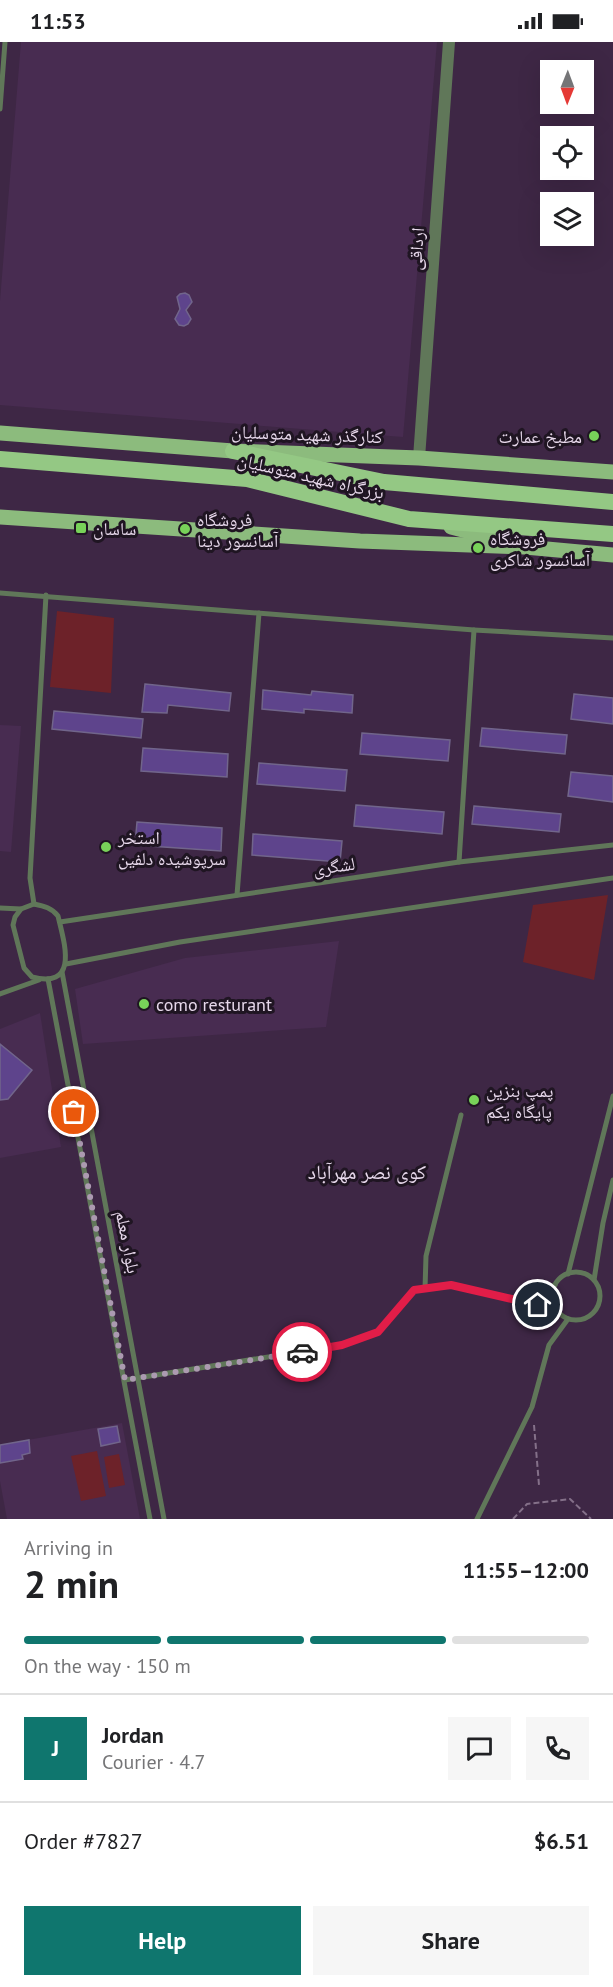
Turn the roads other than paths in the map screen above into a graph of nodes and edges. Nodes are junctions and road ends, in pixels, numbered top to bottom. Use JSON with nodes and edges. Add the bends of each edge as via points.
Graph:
{"nodes":[{"id":1,"x":5,"y":42,"type":"edge"},
{"id":2,"x":449,"y":42,"type":"edge"},
{"id":3,"x":0,"y":109,"type":"edge"},
{"id":4,"x":0,"y":433,"type":"edge"},
{"id":5,"x":233,"y":451,"type":"junction"},
{"id":6,"x":419,"y":458,"type":"junction"},
{"id":7,"x":0,"y":459,"type":"edge"},
{"id":8,"x":613,"y":472,"type":"edge"},
{"id":9,"x":613,"y":502,"type":"edge"},
{"id":10,"x":0,"y":517,"type":"edge"},
{"id":11,"x":425,"y":520,"type":"junction"},
{"id":12,"x":613,"y":534,"type":"edge"},
{"id":13,"x":525,"y":547,"type":"junction"},
{"id":14,"x":613,"y":555,"type":"edge"},
{"id":15,"x":0,"y":593,"type":"edge"},
{"id":16,"x":46,"y":596,"type":"junction"},
{"id":17,"x":259,"y":613,"type":"junction"},
{"id":18,"x":474,"y":630,"type":"junction"},
{"id":19,"x":613,"y":638,"type":"edge"},
{"id":20,"x":613,"y":845,"type":"edge"},
{"id":21,"x":459,"y":862,"type":"junction"},
{"id":22,"x":613,"y":878,"type":"edge"},
{"id":23,"x":237,"y":895,"type":"junction"},
{"id":24,"x":34,"y":904,"type":"junction"},
{"id":25,"x":0,"y":908,"type":"edge"},
{"id":26,"x":21,"y":909,"type":"junction"},
{"id":27,"x":60,"y":922,"type":"junction"},
{"id":28,"x":66,"y":964,"type":"junction"},
{"id":29,"x":62,"y":972,"type":"junction"},
{"id":30,"x":40,"y":979,"type":"junction"},
{"id":31,"x":48,"y":979,"type":"junction"},
{"id":32,"x":0,"y":994,"type":"edge"},
{"id":33,"x":613,"y":1096,"type":"edge"},
{"id":34,"x":461,"y":1115,"type":"dead end"},
{"id":35,"x":613,"y":1180,"type":"edge"},
{"id":36,"x":568,"y":1274,"type":"junction"},
{"id":37,"x":594,"y":1280,"type":"junction"},
{"id":38,"x":555,"y":1285,"type":"junction"},
{"id":39,"x":425,"y":1288,"type":"junction"},
{"id":40,"x":520,"y":1300,"type":"junction"},
{"id":41,"x":556,"y":1310,"type":"junction"},
{"id":42,"x":568,"y":1319,"type":"junction"},
{"id":43,"x":138,"y":1378,"type":"junction"},
{"id":44,"x":125,"y":1380,"type":"junction"},
{"id":45,"x":150,"y":1519,"type":"edge"},
{"id":46,"x":164,"y":1519,"type":"edge"},
{"id":47,"x":477,"y":1519,"type":"edge"}],
"edges":[{"from":1,"to":3,"type":"lane"},
{"from":2,"to":6,"type":"street","name":"ارداقی"},
{"from":4,"to":5,"type":"main road","name":"کنارگذر شهید متوسلیان"},
{"from":5,"to":6,"type":"main road","name":"کنارگذر شهید متوسلیان"},
{"from":5,"to":9,"type":"highway","name":"بزرگراه شهید متوسلیان","via":[[384,482]]},
{"from":6,"to":8,"type":"main road","name":"کنارگذر شهید متوسلیان"},
{"from":7,"to":11,"type":"highway","name":"بزرگراه شهید متوسلیان","via":[[247,479]]},
{"from":10,"to":13,"type":"main road","via":[[360,541]]},
{"from":11,"to":12,"type":"highway","name":"بزرگراه شهید متوسلیان"},
{"from":11,"to":13,"type":"main road"},
{"from":13,"to":14,"type":"main road"},
{"from":15,"to":16,"type":"lane"},
{"from":16,"to":17,"type":"lane"},
{"from":16,"to":24,"type":"lane","via":[[30,878]]},
{"from":17,"to":18,"type":"lane"},
{"from":17,"to":23,"type":"lane"},
{"from":18,"to":19,"type":"lane"},
{"from":18,"to":21,"type":"lane"},
{"from":20,"to":21,"type":"lane","name":"لشگری"},
{"from":21,"to":23,"type":"lane","name":"لشگری"},
{"from":22,"to":28,"type":"lane","via":[[180,942]]},
{"from":23,"to":27,"type":"lane","name":"لشگری"},
{"from":24,"to":26,"type":"lane"},
{"from":24,"to":27,"type":"lane","via":[[55,911]]},
{"from":25,"to":26,"type":"lane"},
{"from":26,"to":30,"type":"lane","via":[[13,925],[24,968]]},
{"from":27,"to":28,"type":"lane"},
{"from":28,"to":29,"type":"lane"},
{"from":29,"to":31,"type":"lane"},
{"from":29,"to":43,"type":"lane","name":"بلوار معلم"},
{"from":30,"to":31,"type":"lane"},
{"from":30,"to":32,"type":"lane"},
{"from":31,"to":44,"type":"lane","name":"بلوار معلم"},
{"from":33,"to":36,"type":"lane"},
{"from":34,"to":39,"type":"lane","via":[[426,1256]]},
{"from":35,"to":37,"type":"lane"},
{"from":36,"to":37,"type":"lane","via":[[582,1274]]},
{"from":36,"to":38,"type":"lane"},
{"from":37,"to":42,"type":"lane","via":[[599,1294],[596,1309],[584,1319]]},
{"from":38,"to":40,"type":"lane"},
{"from":38,"to":41,"type":"lane","via":[[552,1297]]},
{"from":39,"to":40,"type":"lane","via":[[451,1285]]},
{"from":39,"to":43,"type":"lane","via":[[414,1290],[378,1332],[342,1345]]},
{"from":40,"to":41,"type":"lane"},
{"from":41,"to":42,"type":"lane"},
{"from":42,"to":47,"type":"lane","via":[[549,1345],[532,1407]]},
{"from":43,"to":44,"type":"lane"},
{"from":43,"to":46,"type":"lane","name":"بلوار معلم"},
{"from":44,"to":45,"type":"lane","name":"بلوار معلم"}]}
